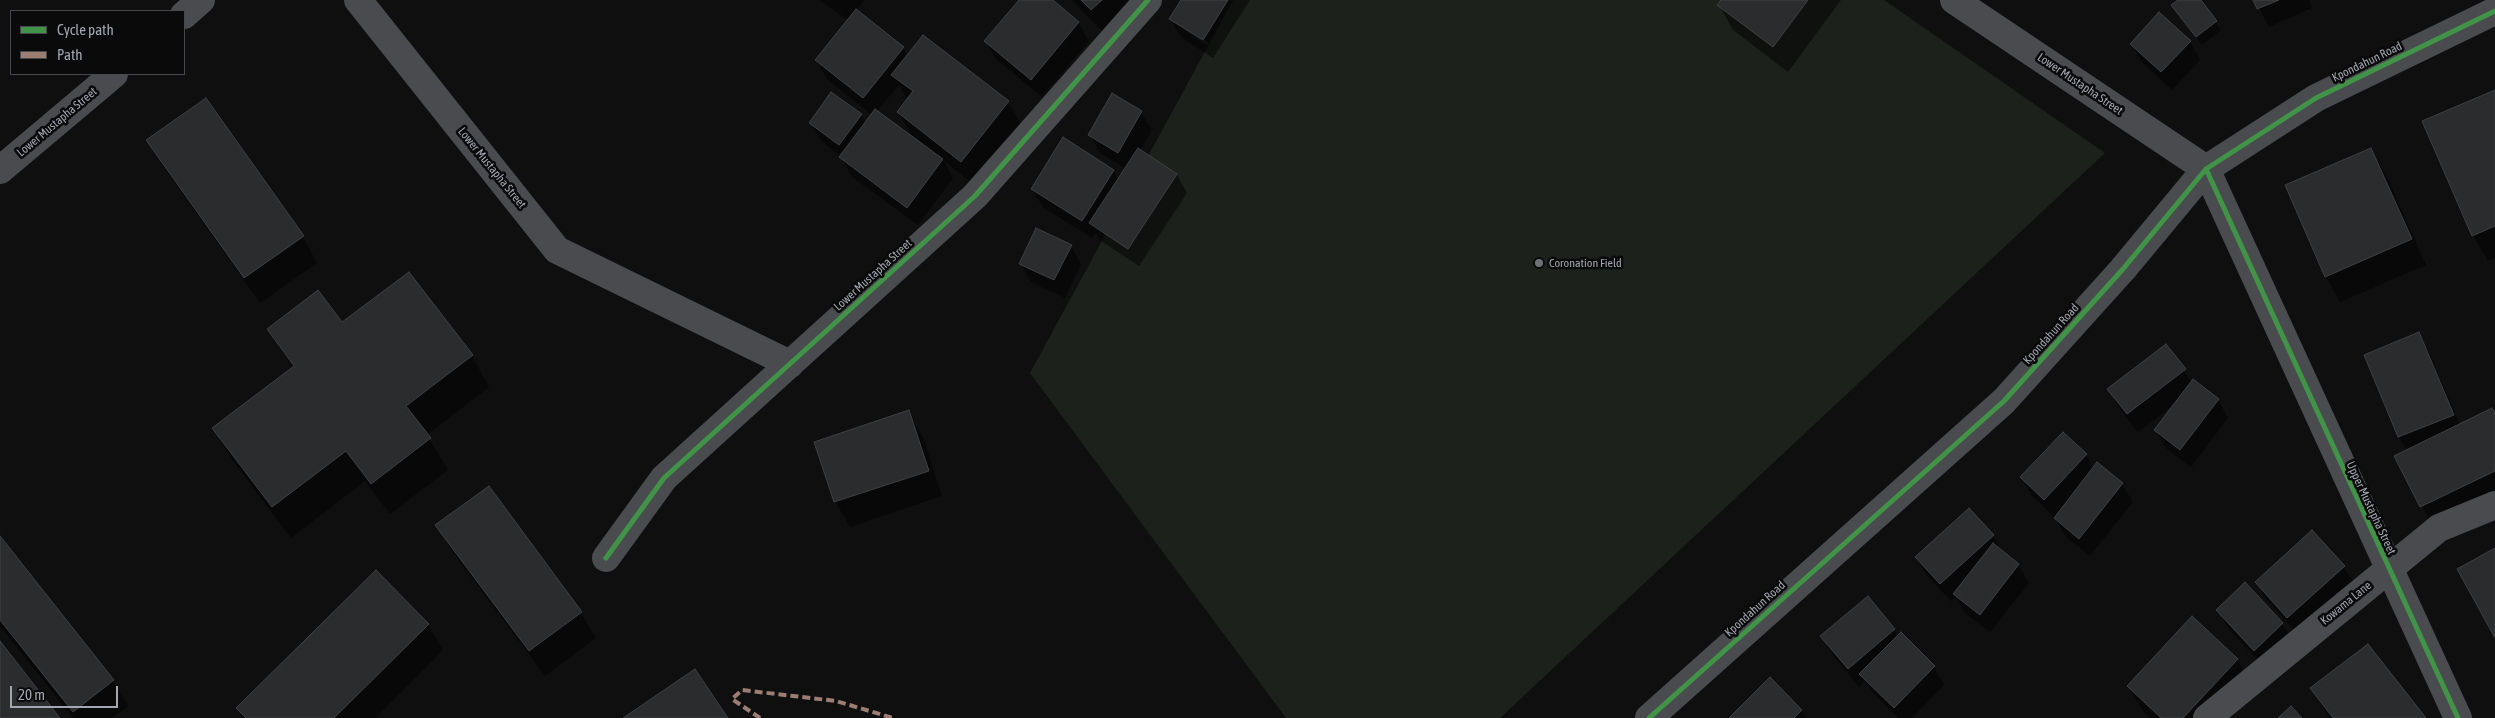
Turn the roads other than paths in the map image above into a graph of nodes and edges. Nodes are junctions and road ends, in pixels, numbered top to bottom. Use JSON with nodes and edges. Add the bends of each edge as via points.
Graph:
{"nodes":[{"id":1,"x":201,"y":0,"type":"edge"},
{"id":2,"x":358,"y":0,"type":"edge"},
{"id":3,"x":1148,"y":0,"type":"edge"},
{"id":4,"x":1954,"y":0,"type":"edge"},
{"id":5,"x":2495,"y":11,"type":"edge"},
{"id":6,"x":185,"y":14,"type":"edge"},
{"id":7,"x":113,"y":75,"type":"edge"},
{"id":8,"x":2206,"y":169,"type":"junction"},
{"id":9,"x":0,"y":170,"type":"edge"},
{"id":10,"x":790,"y":364,"type":"junction"},
{"id":11,"x":2495,"y":505,"type":"edge"},
{"id":12,"x":606,"y":558,"type":"dead end"},
{"id":13,"x":2388,"y":568,"type":"junction"},
{"id":14,"x":1648,"y":718,"type":"edge"},
{"id":15,"x":2207,"y":718,"type":"edge"},
{"id":16,"x":2458,"y":718,"type":"edge"}],
"edges":[{"from":1,"to":6,"type":"street"},
{"from":2,"to":10,"type":"street","name":"Lower Mustapha Street","via":[[557,250]]},
{"from":3,"to":10,"type":"street","name":"Lower Mustapha Street","via":[[975,196]]},
{"from":4,"to":8,"type":"street","name":"Lower Mustapha Street"},
{"from":5,"to":8,"type":"street","name":"Kpondahun Road","via":[[2316,98]]},
{"from":7,"to":9,"type":"street","name":"Lower Mustapha Street"},
{"from":8,"to":13,"type":"street","name":"Upper Mustapha Street"},
{"from":8,"to":14,"type":"street","name":"Kpondahun Road","via":[[2123,269],[2004,401]]},
{"from":10,"to":12,"type":"street","name":"Lower Mustapha Street","via":[[664,478]]},
{"from":11,"to":13,"type":"street","name":"Kowama Lane","via":[[2439,528]]},
{"from":13,"to":15,"type":"street","name":"Kowama Lane"},
{"from":13,"to":16,"type":"street","name":"Upper Mustapha Street"}]}
